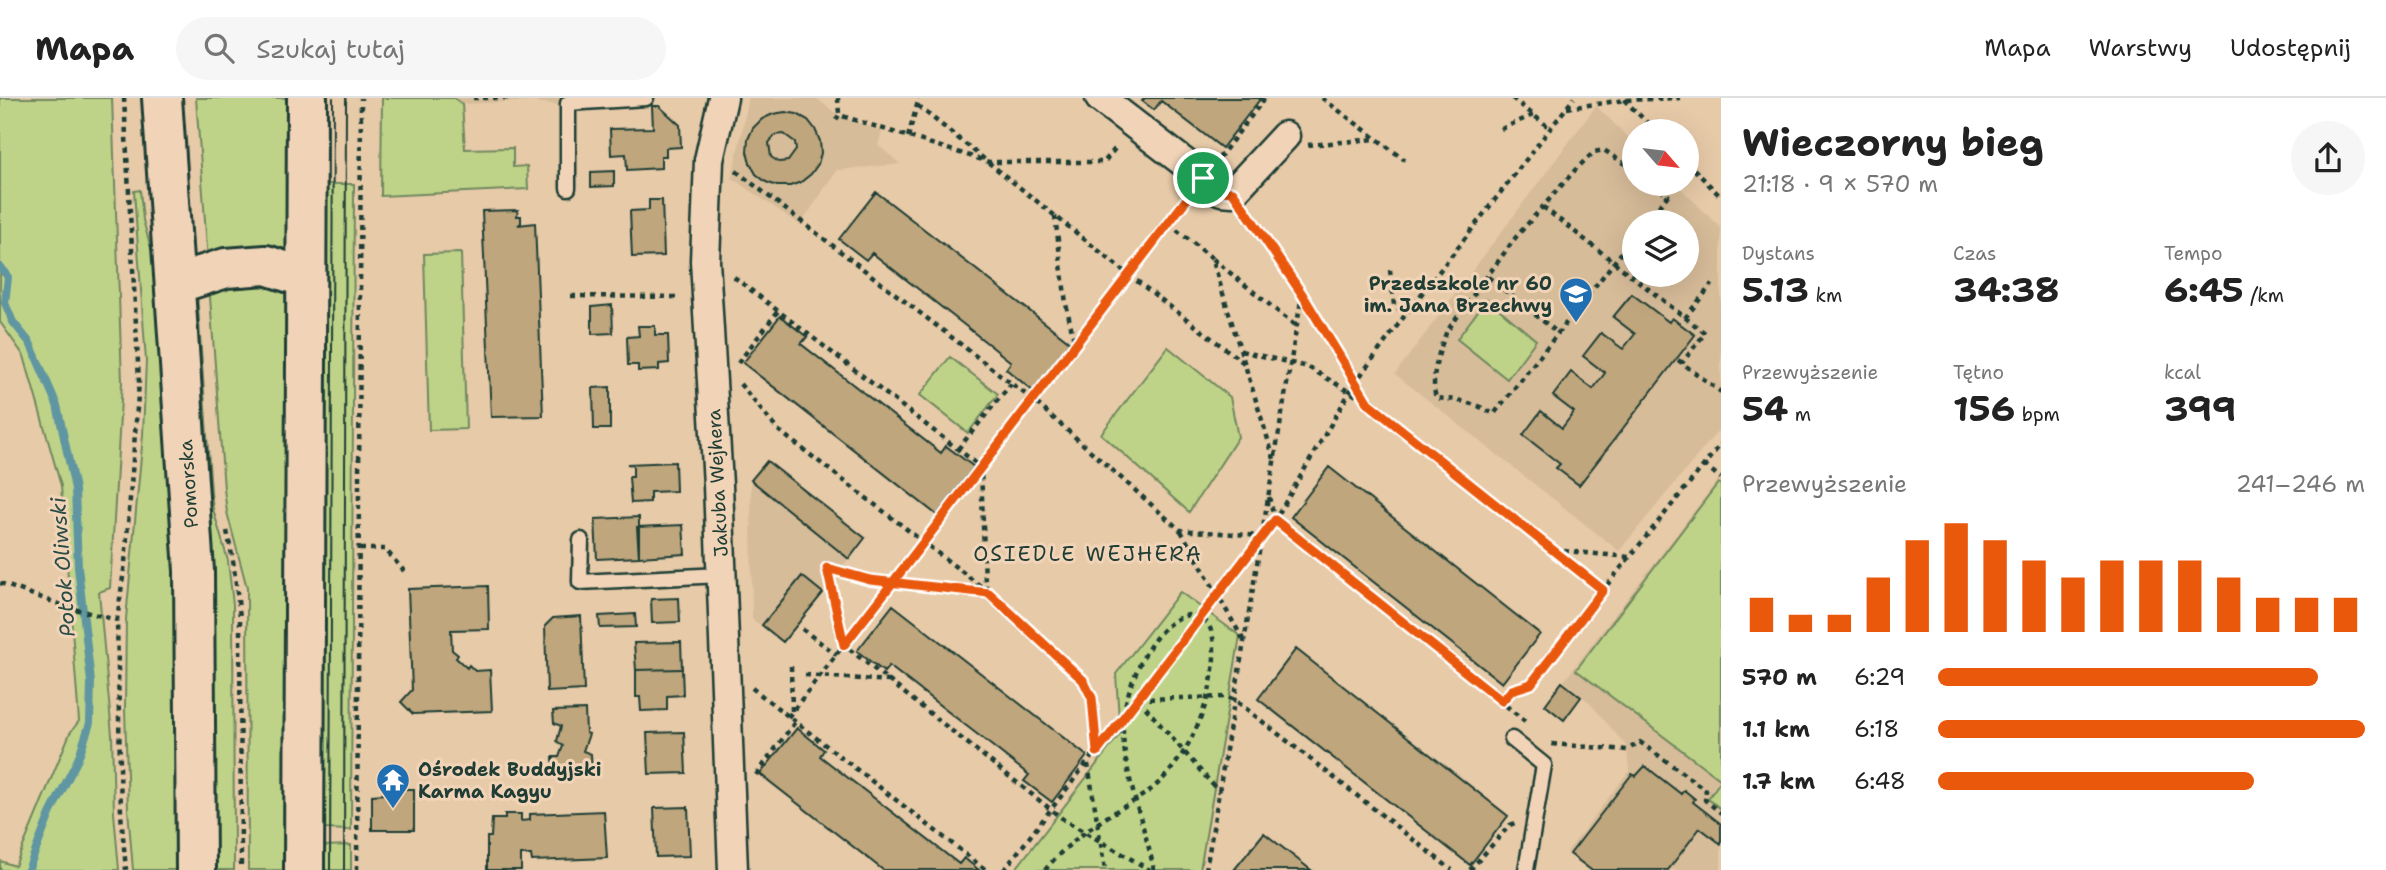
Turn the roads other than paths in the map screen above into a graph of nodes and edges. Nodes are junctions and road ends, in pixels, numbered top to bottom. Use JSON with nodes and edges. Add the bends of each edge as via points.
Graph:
{"nodes":[{"id":1,"x":162,"y":98,"type":"edge"},
{"id":2,"x":307,"y":98,"type":"edge"},
{"id":3,"x":646,"y":98,"type":"edge"},
{"id":4,"x":723,"y":98,"type":"edge"},
{"id":5,"x":1100,"y":98,"type":"edge"},
{"id":6,"x":1279,"y":142,"type":"road end"},
{"id":7,"x":568,"y":188,"type":"dead end"},
{"id":8,"x":306,"y":278,"type":"junction"},
{"id":9,"x":174,"y":284,"type":"junction"},
{"id":10,"x":580,"y":540,"type":"dead end"},
{"id":11,"x":721,"y":575,"type":"junction"},
{"id":12,"x":1512,"y":739,"type":"dead end"},
{"id":13,"x":195,"y":870,"type":"edge"},
{"id":14,"x":304,"y":870,"type":"edge"},
{"id":15,"x":733,"y":870,"type":"edge"},
{"id":16,"x":1526,"y":870,"type":"edge"}],
"edges":[{"from":1,"to":9,"type":"street","name":"Pomorska"},
{"from":2,"to":8,"type":"street"},
{"from":3,"to":7,"type":"lane","via":[[568,103]]},
{"from":4,"to":11,"type":"street","name":"Jakuba Wejhera","via":[[709,160],[705,261]]},
{"from":5,"to":6,"type":"street","via":[[1221,191],[1233,192]]},
{"from":8,"to":9,"type":"street","via":[[266,265],[226,268]]},
{"from":8,"to":14,"type":"street"},
{"from":9,"to":13,"type":"street","name":"Pomorska","via":[[194,571]]},
{"from":10,"to":11,"type":"lane","via":[[580,582]]},
{"from":11,"to":15,"type":"street","name":"Jakuba Wejhera"},
{"from":12,"to":16,"type":"lane","via":[[1544,765]]}]}
